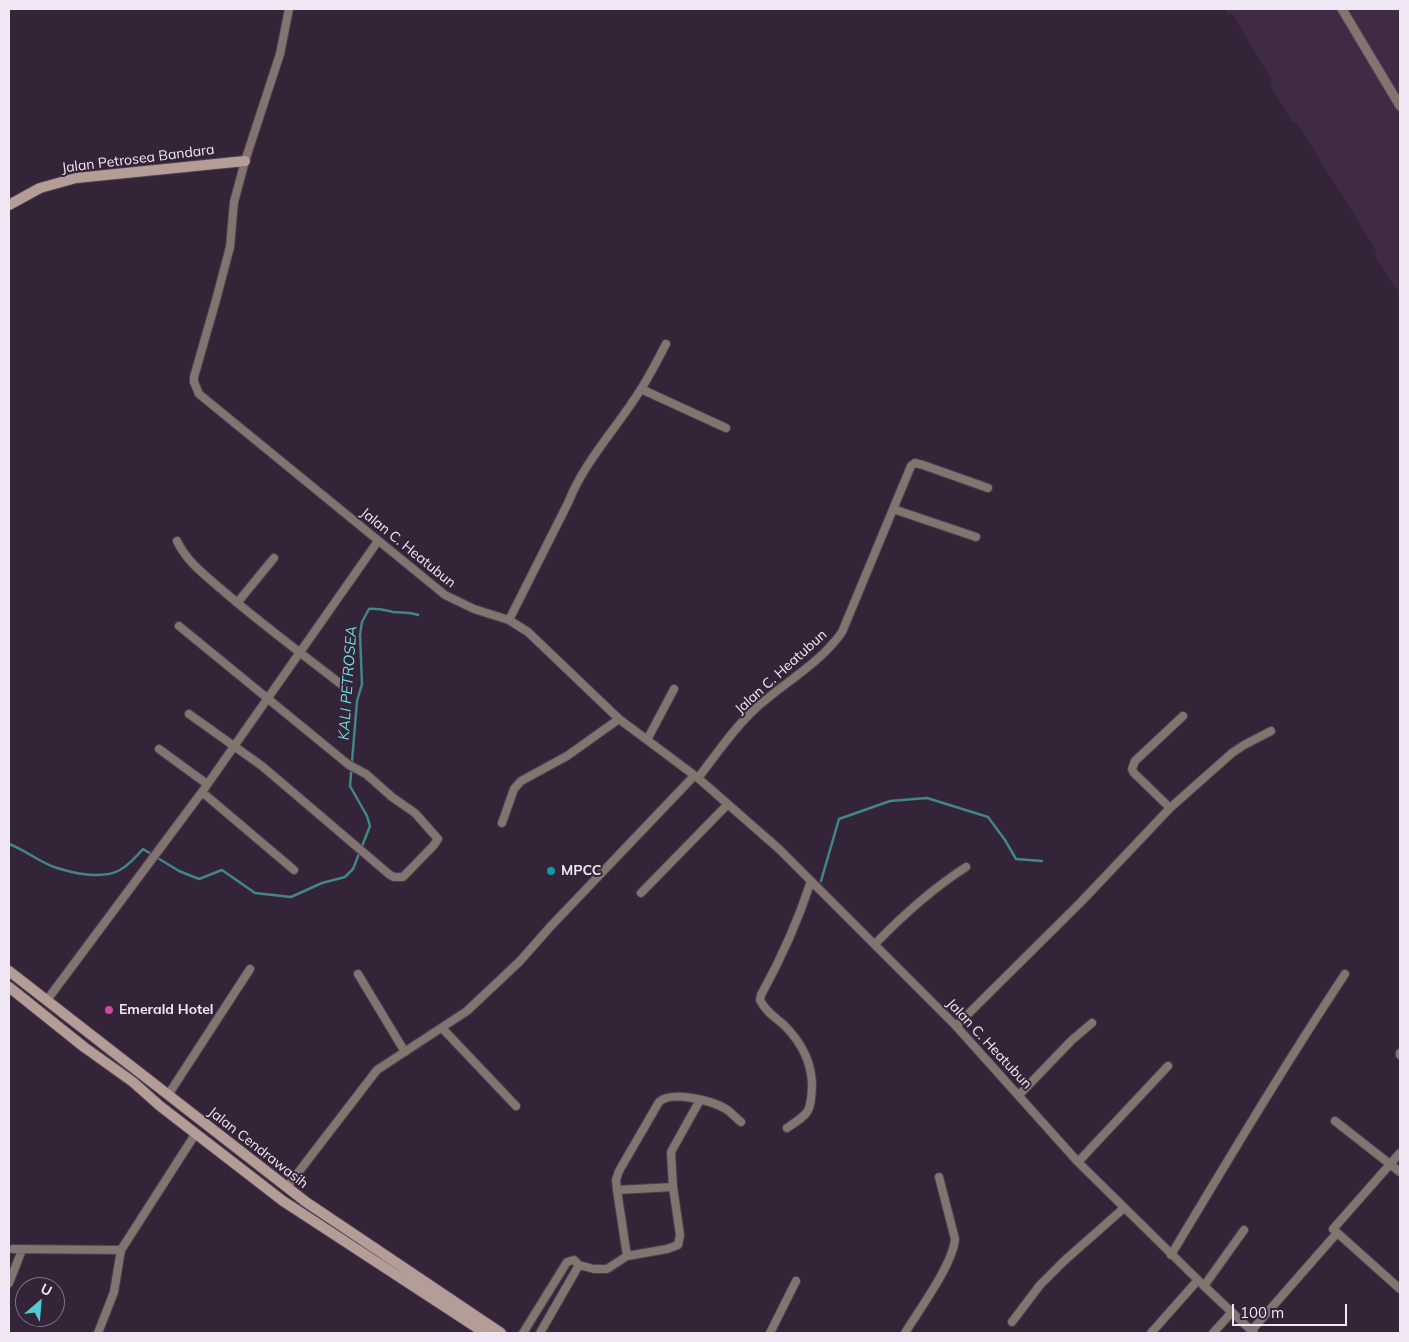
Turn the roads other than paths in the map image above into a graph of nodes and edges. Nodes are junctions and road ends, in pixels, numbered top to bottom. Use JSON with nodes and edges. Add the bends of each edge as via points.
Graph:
{"nodes":[{"id":1,"x":290,"y":9,"type":"edge"},
{"id":2,"x":1342,"y":9,"type":"edge"},
{"id":3,"x":1400,"y":106,"type":"edge"},
{"id":4,"x":245,"y":161,"type":"junction"},
{"id":5,"x":9,"y":205,"type":"edge"},
{"id":6,"x":666,"y":344,"type":"dead end"},
{"id":7,"x":641,"y":389,"type":"junction"},
{"id":8,"x":726,"y":428,"type":"dead end"},
{"id":9,"x":988,"y":488,"type":"dead end"},
{"id":10,"x":893,"y":509,"type":"junction"},
{"id":11,"x":976,"y":537,"type":"dead end"},
{"id":12,"x":378,"y":541,"type":"junction"},
{"id":13,"x":177,"y":542,"type":"dead end"},
{"id":14,"x":274,"y":558,"type":"dead end"},
{"id":15,"x":237,"y":603,"type":"junction"},
{"id":16,"x":509,"y":620,"type":"junction"},
{"id":17,"x":179,"y":626,"type":"dead end"},
{"id":18,"x":301,"y":653,"type":"junction"},
{"id":19,"x":342,"y":684,"type":"dead end"},
{"id":20,"x":674,"y":689,"type":"dead end"},
{"id":21,"x":267,"y":698,"type":"junction"},
{"id":22,"x":189,"y":714,"type":"dead end"},
{"id":23,"x":1183,"y":716,"type":"dead end"},
{"id":24,"x":619,"y":719,"type":"junction"},
{"id":25,"x":1272,"y":731,"type":"dead end"},
{"id":26,"x":647,"y":740,"type":"junction"},
{"id":27,"x":234,"y":745,"type":"junction"},
{"id":28,"x":159,"y":749,"type":"dead end"},
{"id":29,"x":696,"y":777,"type":"junction"},
{"id":30,"x":207,"y":784,"type":"junction"},
{"id":31,"x":202,"y":792,"type":"junction"},
{"id":32,"x":728,"y":804,"type":"junction"},
{"id":33,"x":1170,"y":808,"type":"junction"},
{"id":34,"x":502,"y":824,"type":"dead end"},
{"id":35,"x":966,"y":867,"type":"dead end"},
{"id":36,"x":294,"y":870,"type":"dead end"},
{"id":37,"x":811,"y":881,"type":"junction"},
{"id":38,"x":642,"y":893,"type":"dead end"},
{"id":39,"x":875,"y":944,"type":"junction"},
{"id":40,"x":250,"y":969,"type":"dead end"},
{"id":41,"x":9,"y":971,"type":"edge"},
{"id":42,"x":358,"y":974,"type":"dead end"},
{"id":43,"x":1345,"y":974,"type":"dead end"},
{"id":44,"x":9,"y":987,"type":"edge"},
{"id":45,"x":47,"y":1000,"type":"junction"},
{"id":46,"x":1092,"y":1023,"type":"dead end"},
{"id":47,"x":956,"y":1026,"type":"junction"},
{"id":48,"x":442,"y":1028,"type":"junction"},
{"id":49,"x":405,"y":1052,"type":"junction"},
{"id":50,"x":1168,"y":1066,"type":"dead end"},
{"id":51,"x":168,"y":1095,"type":"junction"},
{"id":52,"x":1019,"y":1095,"type":"junction"},
{"id":53,"x":700,"y":1100,"type":"junction"},
{"id":54,"x":516,"y":1106,"type":"dead end"},
{"id":55,"x":1335,"y":1121,"type":"dead end"},
{"id":56,"x":741,"y":1122,"type":"dead end"},
{"id":57,"x":787,"y":1128,"type":"dead end"},
{"id":58,"x":196,"y":1133,"type":"junction"},
{"id":59,"x":1400,"y":1153,"type":"edge"},
{"id":60,"x":1078,"y":1162,"type":"junction"},
{"id":61,"x":1390,"y":1165,"type":"junction"},
{"id":62,"x":1400,"y":1172,"type":"edge"},
{"id":63,"x":939,"y":1177,"type":"dead end"},
{"id":64,"x":673,"y":1187,"type":"junction"},
{"id":65,"x":287,"y":1188,"type":"junction"},
{"id":66,"x":618,"y":1190,"type":"junction"},
{"id":67,"x":1124,"y":1208,"type":"junction"},
{"id":68,"x":1244,"y":1230,"type":"dead end"},
{"id":69,"x":1337,"y":1233,"type":"junction"},
{"id":70,"x":13,"y":1249,"type":"dead end"},
{"id":71,"x":22,"y":1250,"type":"junction"},
{"id":72,"x":121,"y":1250,"type":"junction"},
{"id":73,"x":1171,"y":1255,"type":"junction"},
{"id":74,"x":627,"y":1256,"type":"junction"},
{"id":75,"x":579,"y":1265,"type":"junction"},
{"id":76,"x":796,"y":1281,"type":"dead end"},
{"id":77,"x":9,"y":1283,"type":"edge"},
{"id":78,"x":1201,"y":1283,"type":"junction"},
{"id":79,"x":1400,"y":1290,"type":"edge"},
{"id":80,"x":1232,"y":1312,"type":"junction"},
{"id":81,"x":1012,"y":1322,"type":"dead end"},
{"id":82,"x":1253,"y":1332,"type":"edge"},
{"id":83,"x":98,"y":1333,"type":"edge"},
{"id":84,"x":485,"y":1333,"type":"edge"},
{"id":85,"x":500,"y":1333,"type":"edge"},
{"id":86,"x":523,"y":1333,"type":"edge"},
{"id":87,"x":540,"y":1333,"type":"edge"},
{"id":88,"x":770,"y":1333,"type":"edge"},
{"id":89,"x":905,"y":1333,"type":"edge"},
{"id":90,"x":1151,"y":1333,"type":"edge"},
{"id":91,"x":1213,"y":1333,"type":"edge"}],
"edges":[{"from":1,"to":4,"type":"street","name":"Jalan C. Heatubun","via":[[280,54]]},
{"from":2,"to":3,"type":"street"},
{"from":4,"to":5,"type":"main road","name":"Jalan Petrosea Bandara","via":[[76,178],[40,188]]},
{"from":4,"to":12,"type":"street","name":"Jalan C. Heatubun","via":[[234,202],[230,246],[194,382],[199,394]]},
{"from":6,"to":7,"type":"street"},
{"from":7,"to":8,"type":"street"},
{"from":7,"to":16,"type":"street","via":[[583,471]]},
{"from":9,"to":10,"type":"street","name":"Jalan C. Heatubun","via":[[915,464],[911,466]]},
{"from":10,"to":11,"type":"street"},
{"from":10,"to":29,"type":"street","name":"Jalan C. Heatubun","via":[[839,637],[813,663],[755,709]]},
{"from":12,"to":16,"type":"street","name":"Jalan C. Heatubun","via":[[445,595]]},
{"from":12,"to":18,"type":"street"},
{"from":13,"to":15,"type":"street","via":[[188,560]]},
{"from":14,"to":15,"type":"street"},
{"from":15,"to":18,"type":"street"},
{"from":16,"to":24,"type":"street","name":"Jalan C. Heatubun","via":[[546,648]]},
{"from":17,"to":21,"type":"street"},
{"from":18,"to":19,"type":"street"},
{"from":18,"to":21,"type":"street"},
{"from":20,"to":26,"type":"street"},
{"from":21,"to":27,"type":"street"},
{"from":21,"to":27,"type":"street","via":[[349,765],[366,774],[419,816],[438,839],[434,845],[404,877],[394,877]]},
{"from":22,"to":27,"type":"street"},
{"from":23,"to":33,"type":"street","via":[[1133,765],[1134,773]]},
{"from":24,"to":26,"type":"street","name":"Jalan C. Heatubun"},
{"from":24,"to":34,"type":"street","via":[[567,756],[521,781],[514,789]]},
{"from":25,"to":33,"type":"street","via":[[1232,753]]},
{"from":26,"to":29,"type":"street","name":"Jalan C. Heatubun"},
{"from":27,"to":30,"type":"street"},
{"from":28,"to":30,"type":"street"},
{"from":29,"to":32,"type":"street","name":"Jalan C. Heatubun"},
{"from":29,"to":48,"type":"street","via":[[520,961],[467,1010]]},
{"from":30,"to":31,"type":"street"},
{"from":31,"to":36,"type":"street"},
{"from":31,"to":45,"type":"street"},
{"from":32,"to":37,"type":"street","name":"Jalan C. Heatubun"},
{"from":32,"to":38,"type":"street"},
{"from":33,"to":47,"type":"street"},
{"from":35,"to":39,"type":"street","via":[[925,896]]},
{"from":37,"to":39,"type":"street","name":"Jalan C. Heatubun"},
{"from":37,"to":57,"type":"street","via":[[799,918],[760,1000],[806,1052],[810,1065],[811,1105],[802,1118]]},
{"from":39,"to":47,"type":"street","name":"Jalan C. Heatubun"},
{"from":40,"to":51,"type":"street"},
{"from":41,"to":45,"type":"main road","name":"Jalan Cendrawasih"},
{"from":42,"to":49,"type":"street"},
{"from":43,"to":73,"type":"street","via":[[1299,1043]]},
{"from":44,"to":58,"type":"main road","name":"Jalan Cendrawasih"},
{"from":45,"to":51,"type":"main road","name":"Jalan Cendrawasih"},
{"from":46,"to":52,"type":"street"},
{"from":47,"to":52,"type":"street","name":"Jalan C. Heatubun"},
{"from":48,"to":49,"type":"street"},
{"from":48,"to":54,"type":"street"},
{"from":49,"to":65,"type":"street","via":[[377,1070]]},
{"from":50,"to":60,"type":"street"},
{"from":51,"to":65,"type":"main road","name":"Jalan Cendrawasih"},
{"from":52,"to":60,"type":"street","name":"Jalan C. Heatubun"},
{"from":53,"to":56,"type":"street","via":[[724,1108]]},
{"from":53,"to":64,"type":"street","via":[[671,1152]]},
{"from":53,"to":66,"type":"street","via":[[668,1097],[662,1100],[619,1171],[616,1180]]},
{"from":55,"to":61,"type":"street"},
{"from":58,"to":72,"type":"street"},
{"from":58,"to":84,"type":"main road","name":"Jalan Cendrawasih","via":[[283,1201]]},
{"from":59,"to":61,"type":"street"},
{"from":60,"to":67,"type":"street","name":"Jalan C. Heatubun"},
{"from":61,"to":62,"type":"street"},
{"from":61,"to":69,"type":"street","via":[[1333,1229]]},
{"from":63,"to":89,"type":"street","via":[[955,1239],[954,1248]]},
{"from":64,"to":66,"type":"street"},
{"from":64,"to":74,"type":"street","via":[[679,1244]]},
{"from":65,"to":85,"type":"main road","name":"Jalan Cendrawasih"},
{"from":66,"to":74,"type":"street"},
{"from":67,"to":73,"type":"street","name":"Jalan C. Heatubun"},
{"from":67,"to":81,"type":"street","via":[[1064,1260]]},
{"from":68,"to":78,"type":"street"},
{"from":69,"to":79,"type":"street"},
{"from":69,"to":82,"type":"street"},
{"from":70,"to":71,"type":"street"},
{"from":71,"to":72,"type":"street"},
{"from":71,"to":77,"type":"street"},
{"from":72,"to":83,"type":"street","via":[[114,1292]]},
{"from":73,"to":78,"type":"street","name":"Jalan C. Heatubun"},
{"from":74,"to":75,"type":"street","via":[[607,1269]]},
{"from":75,"to":86,"type":"street","via":[[574,1260],[567,1262]]},
{"from":75,"to":87,"type":"street"},
{"from":76,"to":88,"type":"street"},
{"from":78,"to":80,"type":"street","name":"Jalan C. Heatubun"},
{"from":78,"to":90,"type":"street"},
{"from":80,"to":82,"type":"street","name":"Jalan C. Heatubun"},
{"from":80,"to":91,"type":"street"}]}
